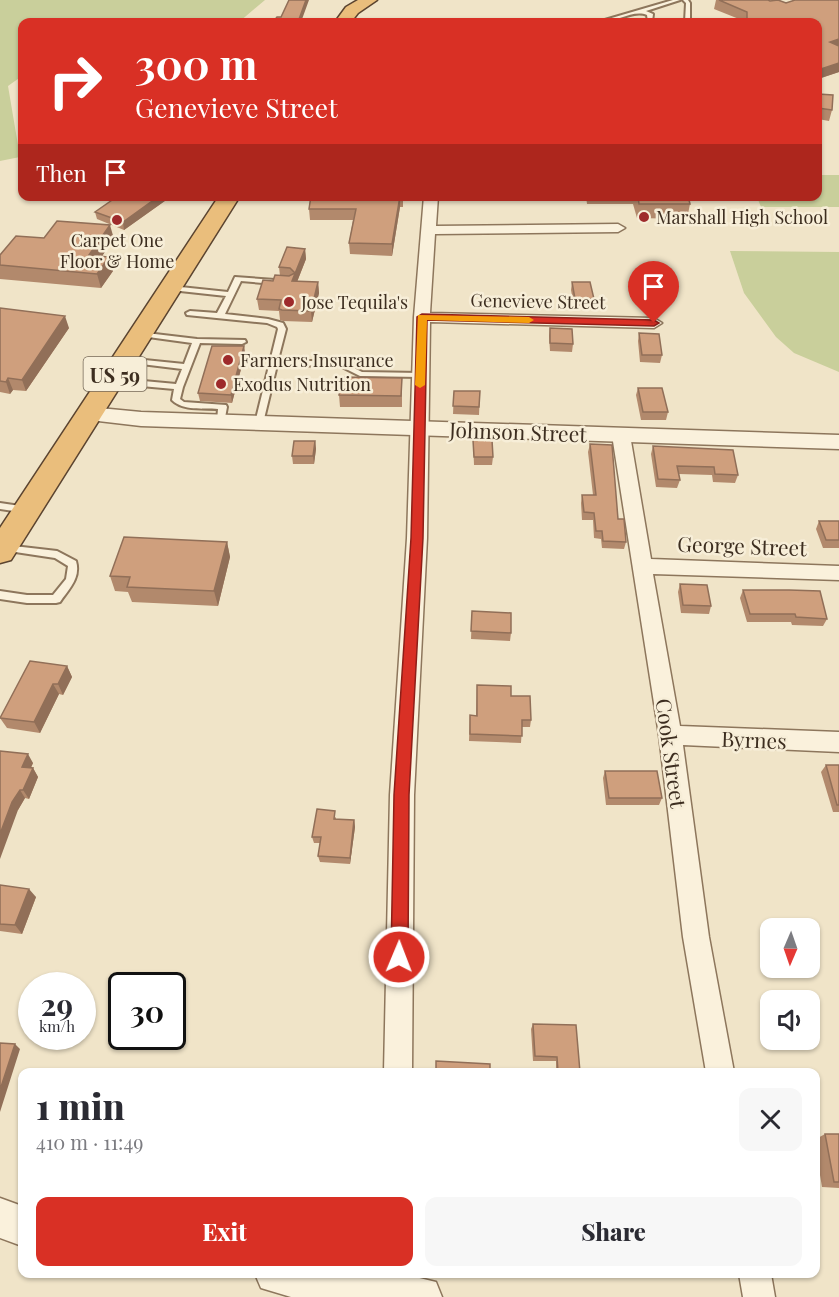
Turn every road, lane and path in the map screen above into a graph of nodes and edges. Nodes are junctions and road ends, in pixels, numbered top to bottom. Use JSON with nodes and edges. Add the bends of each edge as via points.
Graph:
{"nodes":[{"id":1,"x":369,"y":0,"type":"edge"},
{"id":2,"x":678,"y":0,"type":"edge"},
{"id":3,"x":685,"y":0,"type":"edge"},
{"id":4,"x":348,"y":11,"type":"edge"},
{"id":5,"x":642,"y":11,"type":"junction"},
{"id":6,"x":616,"y":18,"type":"edge"},
{"id":7,"x":650,"y":18,"type":"edge"},
{"id":8,"x":688,"y":18,"type":"edge"},
{"id":9,"x":227,"y":201,"type":"edge"},
{"id":10,"x":431,"y":201,"type":"edge"},
{"id":11,"x":618,"y":228,"type":"dead end"},
{"id":12,"x":428,"y":230,"type":"junction"},
{"id":13,"x":280,"y":282,"type":"edge"},
{"id":14,"x":171,"y":288,"type":"junction"},
{"id":15,"x":231,"y":294,"type":"junction"},
{"id":16,"x":190,"y":314,"type":"dead end"},
{"id":17,"x":220,"y":316,"type":"junction"},
{"id":18,"x":422,"y":317,"type":"junction"},
{"id":19,"x":654,"y":323,"type":"dead end"},
{"id":20,"x":141,"y":334,"type":"junction"},
{"id":21,"x":197,"y":341,"type":"junction"},
{"id":22,"x":242,"y":342,"type":"dead end"},
{"id":23,"x":125,"y":360,"type":"junction"},
{"id":24,"x":273,"y":362,"type":"junction"},
{"id":25,"x":186,"y":367,"type":"junction"},
{"id":26,"x":420,"y":375,"type":"junction"},
{"id":27,"x":111,"y":381,"type":"junction"},
{"id":28,"x":179,"y":387,"type":"junction"},
{"id":29,"x":89,"y":414,"type":"junction"},
{"id":30,"x":221,"y":422,"type":"junction"},
{"id":31,"x":259,"y":423,"type":"junction"},
{"id":32,"x":419,"y":428,"type":"junction"},
{"id":33,"x":621,"y":435,"type":"junction"},
{"id":34,"x":839,"y":442,"type":"edge"},
{"id":35,"x":0,"y":506,"type":"edge"},
{"id":36,"x":27,"y":510,"type":"junction"},
{"id":37,"x":1,"y":549,"type":"edge"},
{"id":38,"x":643,"y":566,"type":"junction"},
{"id":39,"x":839,"y":573,"type":"edge"},
{"id":40,"x":0,"y":595,"type":"edge"},
{"id":41,"x":670,"y":735,"type":"junction"},
{"id":42,"x":839,"y":742,"type":"edge"},
{"id":43,"x":398,"y":1068,"type":"edge"},
{"id":44,"x":719,"y":1068,"type":"edge"},
{"id":45,"x":0,"y":1218,"type":"edge"},
{"id":46,"x":18,"y":1225,"type":"edge"},
{"id":47,"x":312,"y":1278,"type":"edge"},
{"id":48,"x":756,"y":1278,"type":"edge"},
{"id":49,"x":404,"y":1288,"type":"edge"},
{"id":50,"x":759,"y":1297,"type":"edge"}],
"edges":[{"from":1,"to":4,"type":"highway"},
{"from":2,"to":5,"type":"lane"},
{"from":3,"to":8,"type":"lane"},
{"from":5,"to":6,"type":"lane"},
{"from":5,"to":7,"type":"lane","via":[[650,14]]},
{"from":9,"to":14,"type":"highway","number":"US 59"},
{"from":10,"to":12,"type":"street"},
{"from":11,"to":12,"type":"street"},
{"from":12,"to":18,"type":"street"},
{"from":13,"to":15,"type":"lane","via":[[238,279]]},
{"from":14,"to":15,"type":"lane"},
{"from":14,"to":20,"type":"highway","number":"US 59"},
{"from":15,"to":17,"type":"lane"},
{"from":16,"to":17,"type":"lane"},
{"from":17,"to":24,"type":"lane","via":[[280,325]]},
{"from":18,"to":19,"type":"street","name":"Genevieve Street"},
{"from":18,"to":26,"type":"street"},
{"from":20,"to":21,"type":"lane"},
{"from":20,"to":23,"type":"highway","number":"US 59"},
{"from":21,"to":22,"type":"lane"},
{"from":21,"to":25,"type":"lane"},
{"from":23,"to":25,"type":"lane"},
{"from":23,"to":27,"type":"highway","number":"US 59"},
{"from":24,"to":26,"type":"lane","via":[[342,364],[360,374]]},
{"from":24,"to":31,"type":"lane"},
{"from":25,"to":28,"type":"lane"},
{"from":26,"to":32,"type":"street"},
{"from":27,"to":28,"type":"lane"},
{"from":27,"to":29,"type":"highway","number":"US 59"},
{"from":28,"to":30,"type":"lane","via":[[176,400],[182,404],[223,406]]},
{"from":29,"to":30,"type":"street","name":"Johnson Street"},
{"from":29,"to":36,"type":"highway","number":"US 59"},
{"from":30,"to":31,"type":"street","name":"Johnson Street"},
{"from":31,"to":32,"type":"street","name":"Johnson Street"},
{"from":32,"to":33,"type":"street","name":"Johnson Street"},
{"from":32,"to":43,"type":"street","via":[[417,538],[402,795]]},
{"from":33,"to":34,"type":"street","name":"Johnson Street"},
{"from":33,"to":38,"type":"street","name":"Cook Street"},
{"from":35,"to":36,"type":"lane"},
{"from":36,"to":37,"type":"highway","number":"US 59"},
{"from":37,"to":40,"type":"lane","via":[[57,555],[73,564],[71,580],[56,599]]},
{"from":38,"to":39,"type":"street","name":"George Street"},
{"from":38,"to":41,"type":"street","name":"Cook Street"},
{"from":41,"to":42,"type":"street","name":"Byrnes"},
{"from":41,"to":44,"type":"street","name":"Cook Street","via":[[696,937]]},
{"from":45,"to":46,"type":"street"},
{"from":47,"to":49,"type":"street"},
{"from":48,"to":50,"type":"street"}]}
